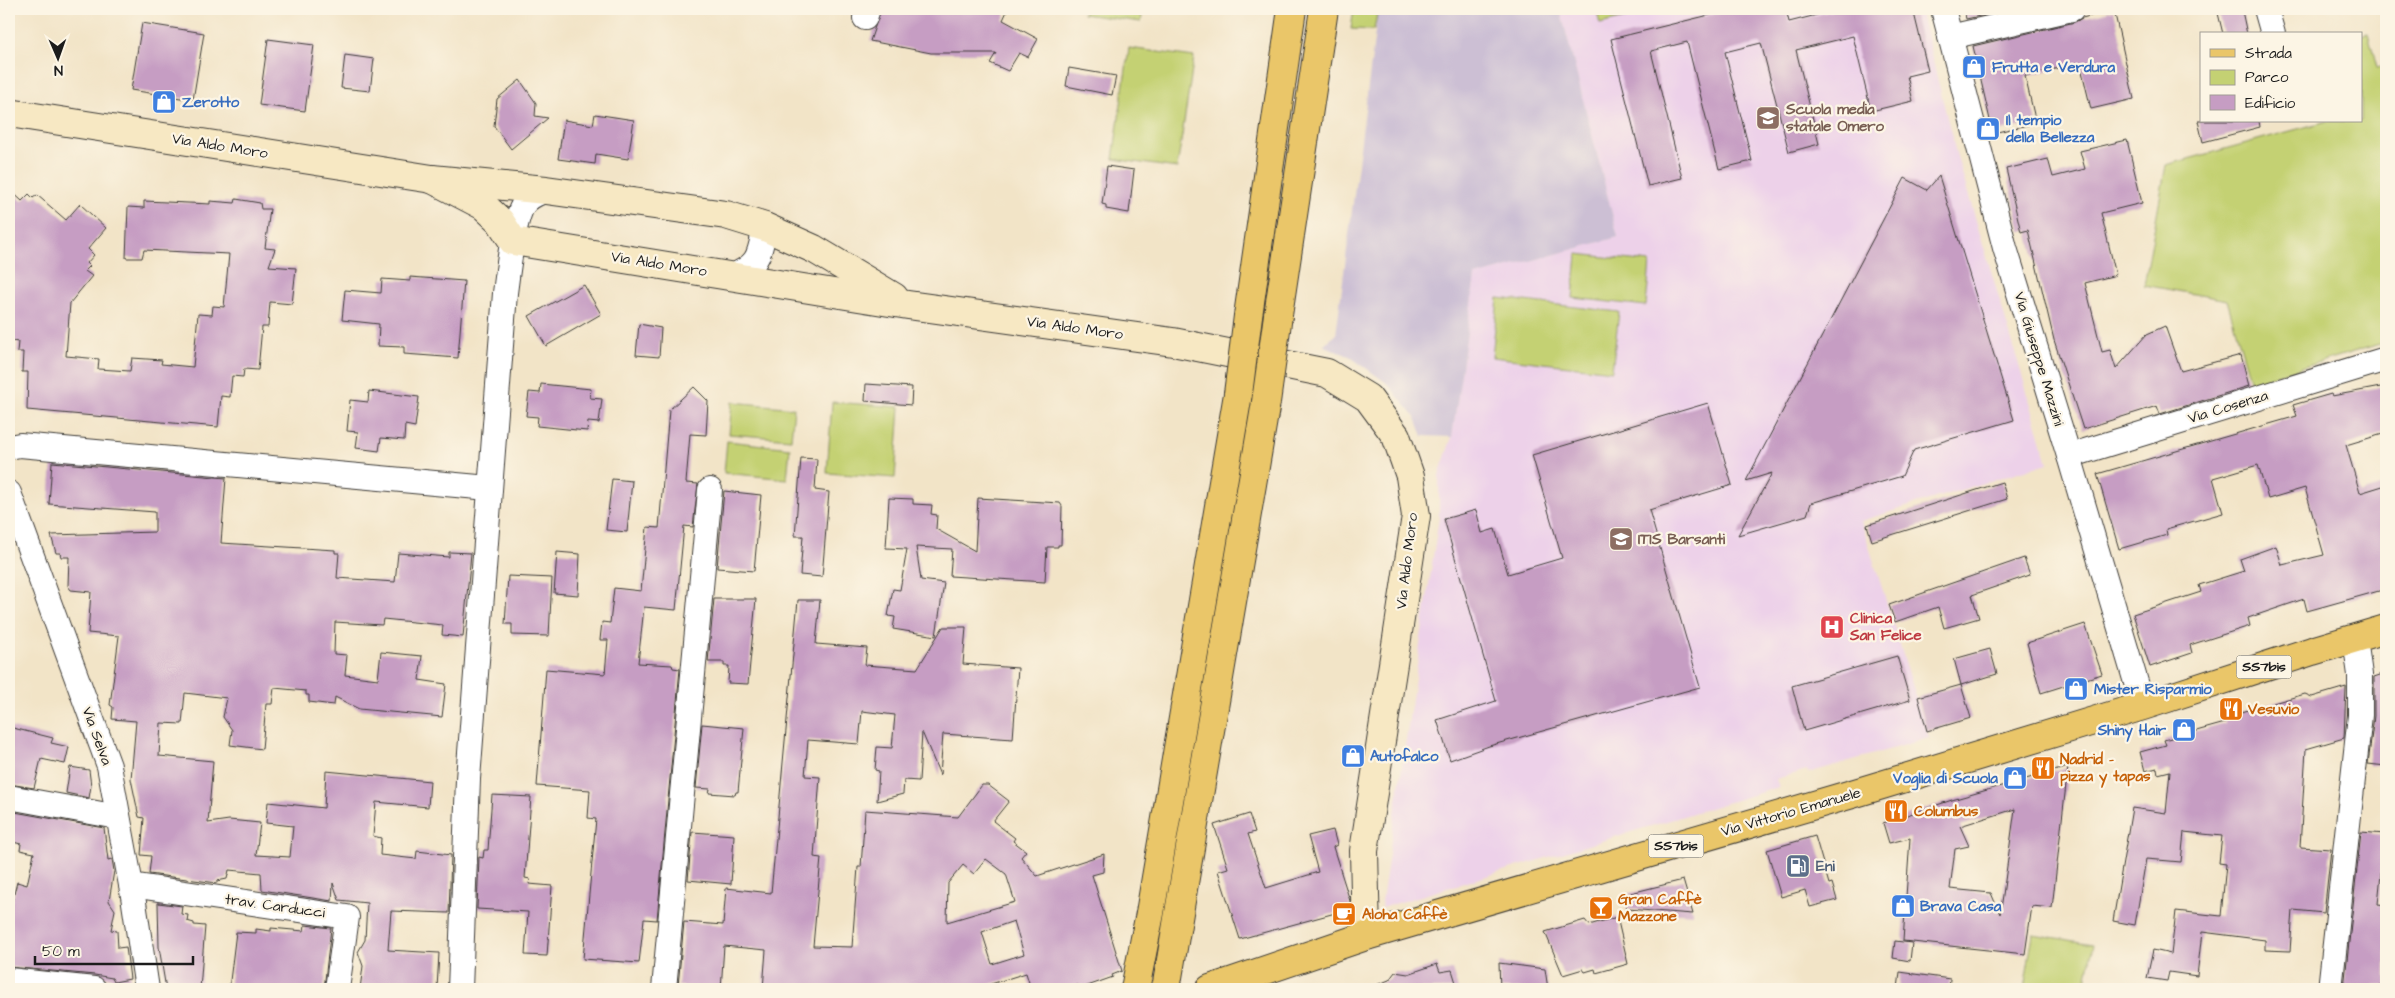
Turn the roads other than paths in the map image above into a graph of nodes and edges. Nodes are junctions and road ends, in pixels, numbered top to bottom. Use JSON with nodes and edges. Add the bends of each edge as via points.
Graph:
{"nodes":[{"id":1,"x":1292,"y":9,"type":"edge"},
{"id":2,"x":1324,"y":9,"type":"edge"},
{"id":3,"x":1943,"y":9,"type":"edge"},
{"id":4,"x":2072,"y":9,"type":"edge"},
{"id":5,"x":2266,"y":9,"type":"edge"},
{"id":6,"x":2272,"y":32,"type":"edge"},
{"id":7,"x":1950,"y":38,"type":"junction"},
{"id":8,"x":9,"y":113,"type":"edge"},
{"id":9,"x":432,"y":179,"type":"junction"},
{"id":10,"x":546,"y":190,"type":"junction"},
{"id":11,"x":765,"y":227,"type":"junction"},
{"id":12,"x":513,"y":241,"type":"junction"},
{"id":13,"x":732,"y":276,"type":"junction"},
{"id":14,"x":908,"y":305,"type":"junction"},
{"id":15,"x":2386,"y":359,"type":"edge"},
{"id":16,"x":9,"y":447,"type":"edge"},
{"id":17,"x":2070,"y":456,"type":"junction"},
{"id":18,"x":490,"y":488,"type":"junction"},
{"id":19,"x":710,"y":490,"type":"dead end"},
{"id":20,"x":9,"y":493,"type":"edge"},
{"id":21,"x":2386,"y":629,"type":"edge"},
{"id":22,"x":2355,"y":639,"type":"junction"},
{"id":23,"x":2143,"y":706,"type":"junction"},
{"id":24,"x":9,"y":797,"type":"edge"},
{"id":25,"x":118,"y":817,"type":"junction"},
{"id":26,"x":131,"y":885,"type":"junction"},
{"id":27,"x":1366,"y":936,"type":"junction"},
{"id":28,"x":9,"y":980,"type":"edge"},
{"id":29,"x":94,"y":989,"type":"edge"},
{"id":30,"x":146,"y":989,"type":"edge"},
{"id":31,"x":337,"y":989,"type":"edge"},
{"id":32,"x":460,"y":989,"type":"edge"},
{"id":33,"x":664,"y":989,"type":"edge"},
{"id":34,"x":1135,"y":989,"type":"edge"},
{"id":35,"x":1166,"y":989,"type":"edge"},
{"id":36,"x":1210,"y":989,"type":"edge"},
{"id":37,"x":2330,"y":989,"type":"edge"}],
"edges":[{"from":1,"to":34,"type":"main road","bridge":true,"via":[[1238,394]]},
{"from":2,"to":35,"type":"main road","bridge":true,"via":[[1266,402]]},
{"from":3,"to":7,"type":"street","name":"Via Giuseppe Mazzini"},
{"from":4,"to":7,"type":"street"},
{"from":5,"to":6,"type":"street"},
{"from":7,"to":17,"type":"street","name":"Via Giuseppe Mazzini","via":[[2005,248]]},
{"from":8,"to":9,"type":"street","name":"Via Aldo Moro"},
{"from":9,"to":10,"type":"street","name":"Via Aldo Moro"},
{"from":9,"to":12,"type":"street","name":"Via Aldo Moro","via":[[484,206],[500,221]]},
{"from":10,"to":11,"type":"street","name":"Via Aldo Moro","via":[[726,215]]},
{"from":10,"to":12,"type":"street","via":[[531,196],[523,206]]},
{"from":11,"to":13,"type":"street","via":[[758,259],[749,269]]},
{"from":11,"to":14,"type":"street","name":"Via Aldo Moro","via":[[814,249]]},
{"from":12,"to":13,"type":"street","name":"Via Aldo Moro"},
{"from":12,"to":18,"type":"street","via":[[505,293]]},
{"from":13,"to":14,"type":"street","name":"Via Aldo Moro"},
{"from":14,"to":27,"type":"street","name":"Via Aldo Moro","via":[[1173,342],[1327,373],[1368,398],[1396,436],[1410,476],[1416,516],[1364,851]]},
{"from":15,"to":17,"type":"street","name":"Via Cosenza"},
{"from":16,"to":18,"type":"street","via":[[20,445]]},
{"from":17,"to":23,"type":"street","name":"Via Giuseppe Mazzini"},
{"from":18,"to":32,"type":"street","via":[[468,779]]},
{"from":19,"to":33,"type":"street"},
{"from":20,"to":25,"type":"street","name":"Via Selva","via":[[109,766]]},
{"from":21,"to":22,"type":"main road","number":"SS7bis"},
{"from":22,"to":23,"type":"main road","number":"SS7bis"},
{"from":22,"to":37,"type":"street","via":[[2360,675],[2360,715]]},
{"from":23,"to":27,"type":"main road","name":"Via Vittorio Emanuele","number":"SS7bis"},
{"from":24,"to":25,"type":"street"},
{"from":25,"to":26,"type":"street","name":"Via Selva"},
{"from":26,"to":30,"type":"street","name":"Via Selva"},
{"from":26,"to":31,"type":"street","name":"trav. Carducci","via":[[347,917]]},
{"from":27,"to":36,"type":"main road","name":"Via Vittorio Emanuele","number":"SS7bis"},
{"from":28,"to":29,"type":"street"}]}
